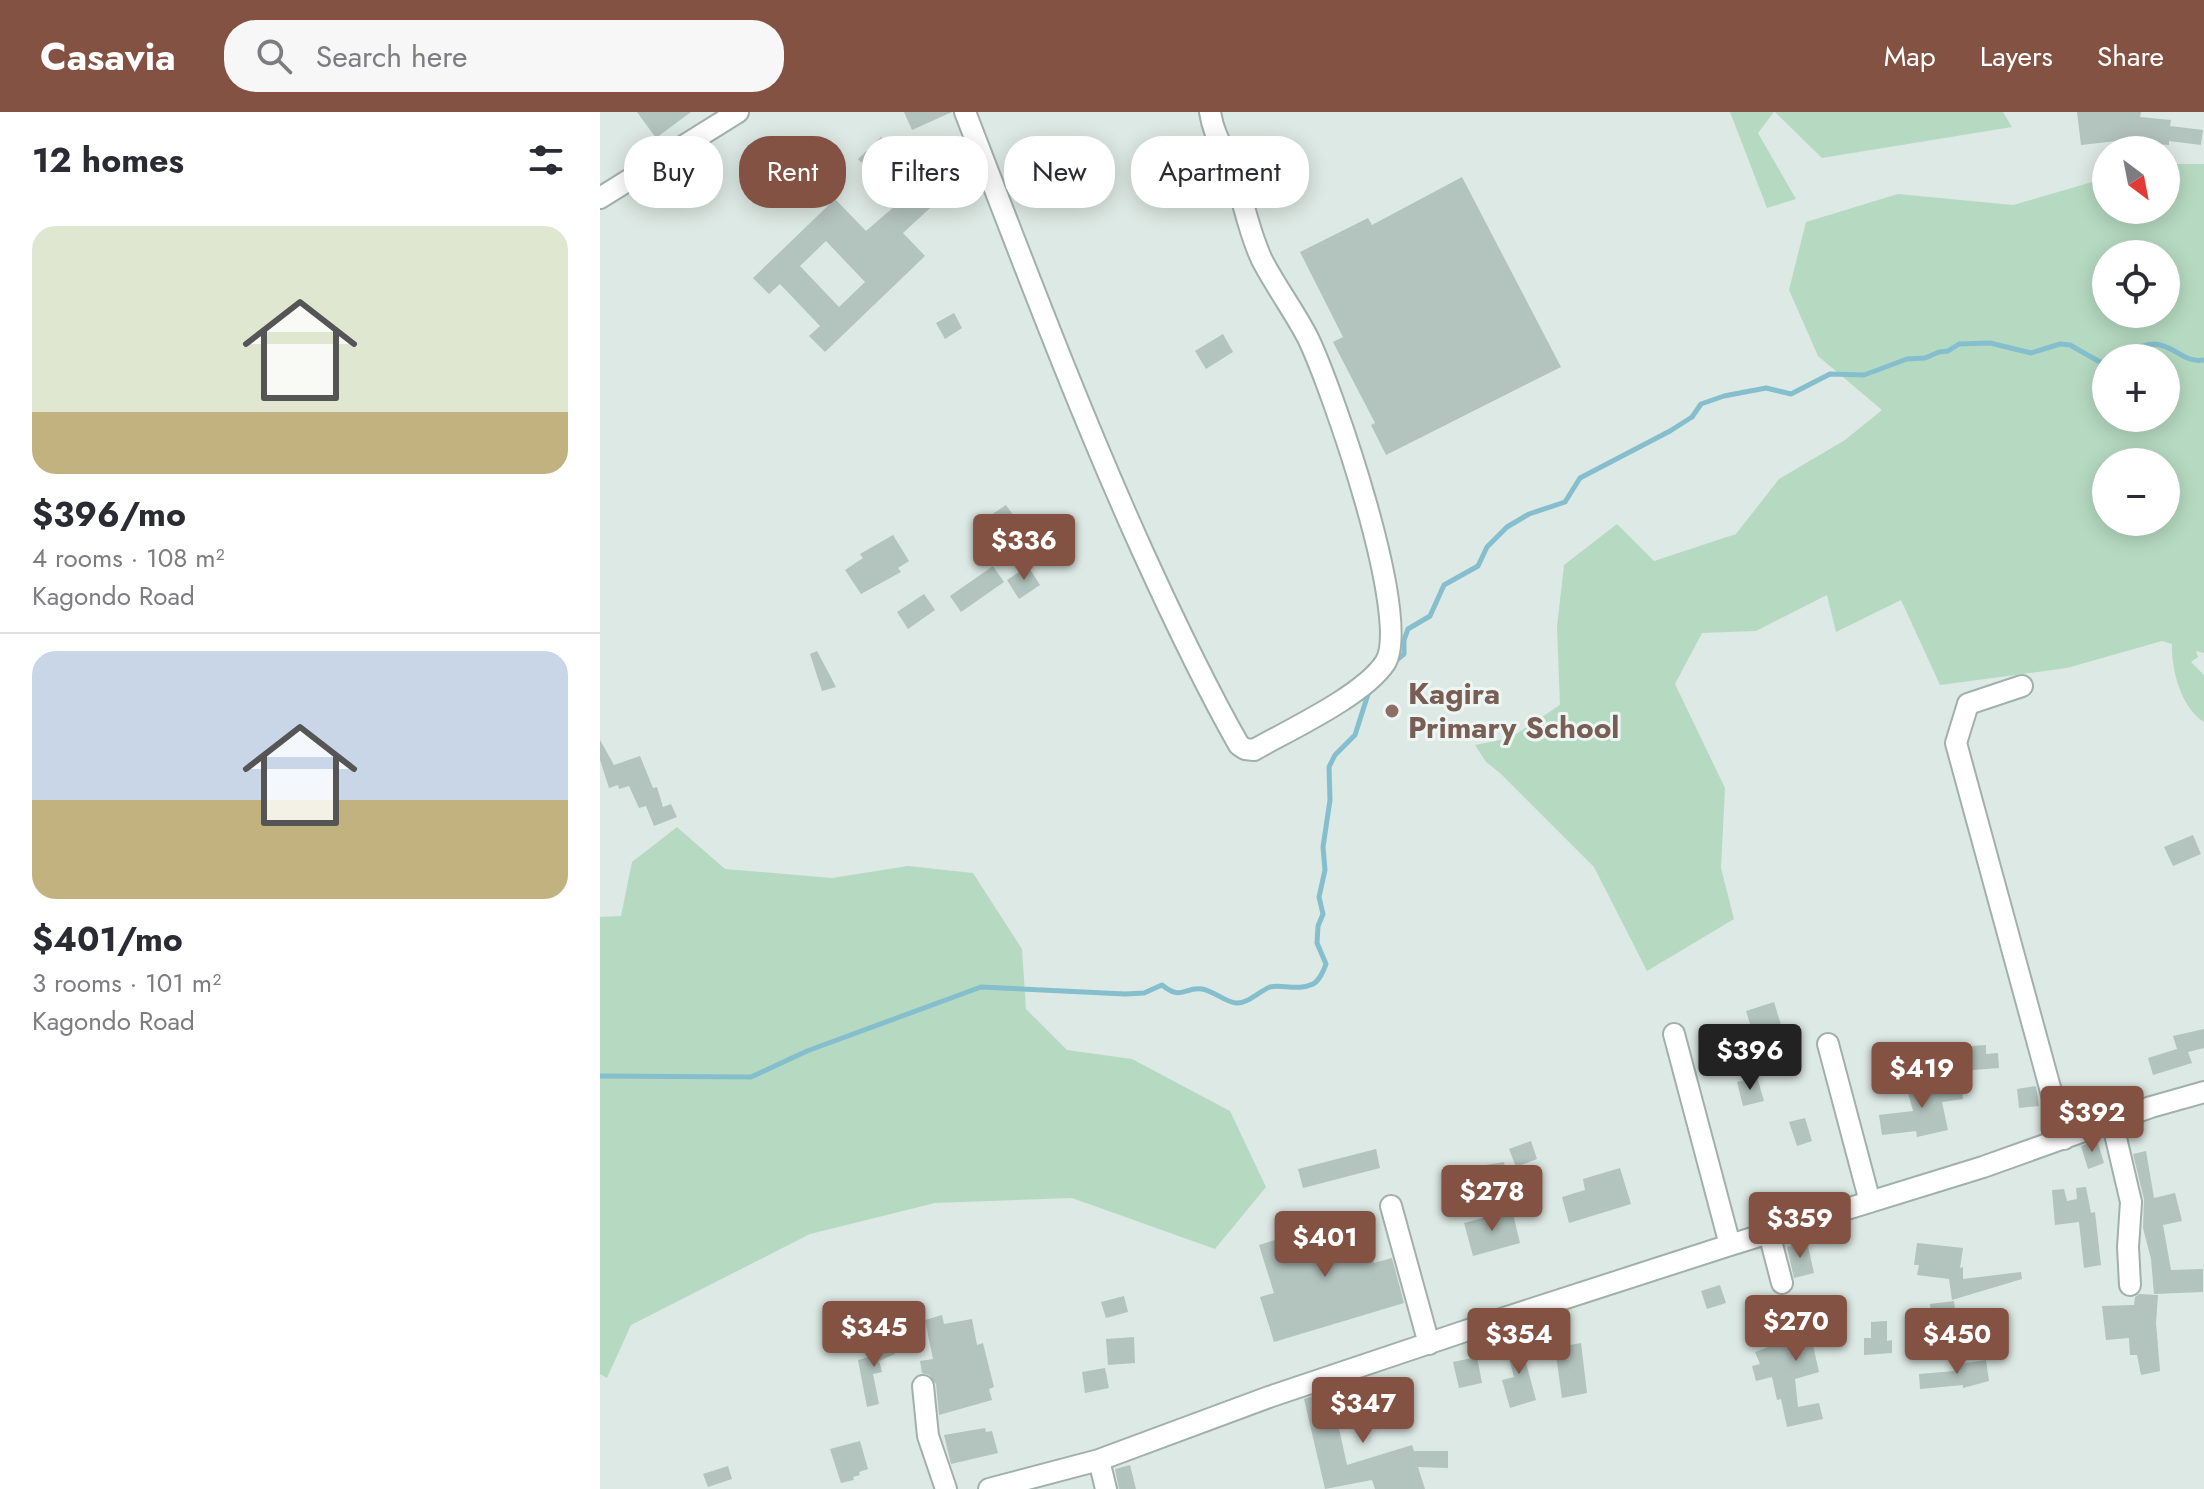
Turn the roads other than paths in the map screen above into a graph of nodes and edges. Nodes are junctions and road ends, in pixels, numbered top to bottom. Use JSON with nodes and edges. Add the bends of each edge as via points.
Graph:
{"nodes":[{"id":1,"x":738,"y":112,"type":"edge"},
{"id":2,"x":965,"y":112,"type":"edge"},
{"id":3,"x":1210,"y":112,"type":"edge"},
{"id":4,"x":710,"y":119,"type":"edge"},
{"id":5,"x":600,"y":198,"type":"edge"},
{"id":6,"x":2022,"y":686,"type":"dead end"},
{"id":7,"x":1674,"y":1034,"type":"dead end"},
{"id":8,"x":1828,"y":1044,"type":"dead end"},
{"id":9,"x":2204,"y":1092,"type":"edge"},
{"id":10,"x":2112,"y":1121,"type":"junction"},
{"id":11,"x":2064,"y":1139,"type":"junction"},
{"id":12,"x":1870,"y":1202,"type":"junction"},
{"id":13,"x":1391,"y":1206,"type":"dead end"},
{"id":14,"x":1769,"y":1233,"type":"junction"},
{"id":15,"x":1730,"y":1245,"type":"junction"},
{"id":16,"x":1782,"y":1283,"type":"dead end"},
{"id":17,"x":2130,"y":1285,"type":"dead end"},
{"id":18,"x":1429,"y":1344,"type":"junction"},
{"id":19,"x":923,"y":1386,"type":"dead end"},
{"id":20,"x":1099,"y":1460,"type":"junction"},
{"id":21,"x":1010,"y":1486,"type":"edge"},
{"id":22,"x":946,"y":1489,"type":"edge"},
{"id":23,"x":989,"y":1489,"type":"edge"},
{"id":24,"x":1106,"y":1489,"type":"edge"}],
"edges":[{"from":1,"to":4,"type":"street"},
{"from":2,"to":3,"type":"street","via":[[1091,436],[1204,684],[1239,745],[1254,750],[1365,684],[1386,662],[1392,638],[1374,527],[1351,457],[1309,340],[1261,258],[1231,165],[1213,133]]},
{"from":4,"to":5,"type":"street"},
{"from":6,"to":11,"type":"street","via":[[1968,704],[1956,743]]},
{"from":7,"to":15,"type":"street"},
{"from":8,"to":12,"type":"street"},
{"from":9,"to":10,"type":"street"},
{"from":10,"to":11,"type":"street"},
{"from":10,"to":17,"type":"street","via":[[2131,1202]]},
{"from":11,"to":12,"type":"street"},
{"from":12,"to":14,"type":"street"},
{"from":13,"to":18,"type":"street"},
{"from":14,"to":15,"type":"street"},
{"from":14,"to":16,"type":"street"},
{"from":15,"to":18,"type":"street"},
{"from":18,"to":20,"type":"street"},
{"from":19,"to":22,"type":"street","via":[[928,1436]]},
{"from":20,"to":21,"type":"street"},
{"from":20,"to":24,"type":"street"},
{"from":21,"to":23,"type":"street"}]}
